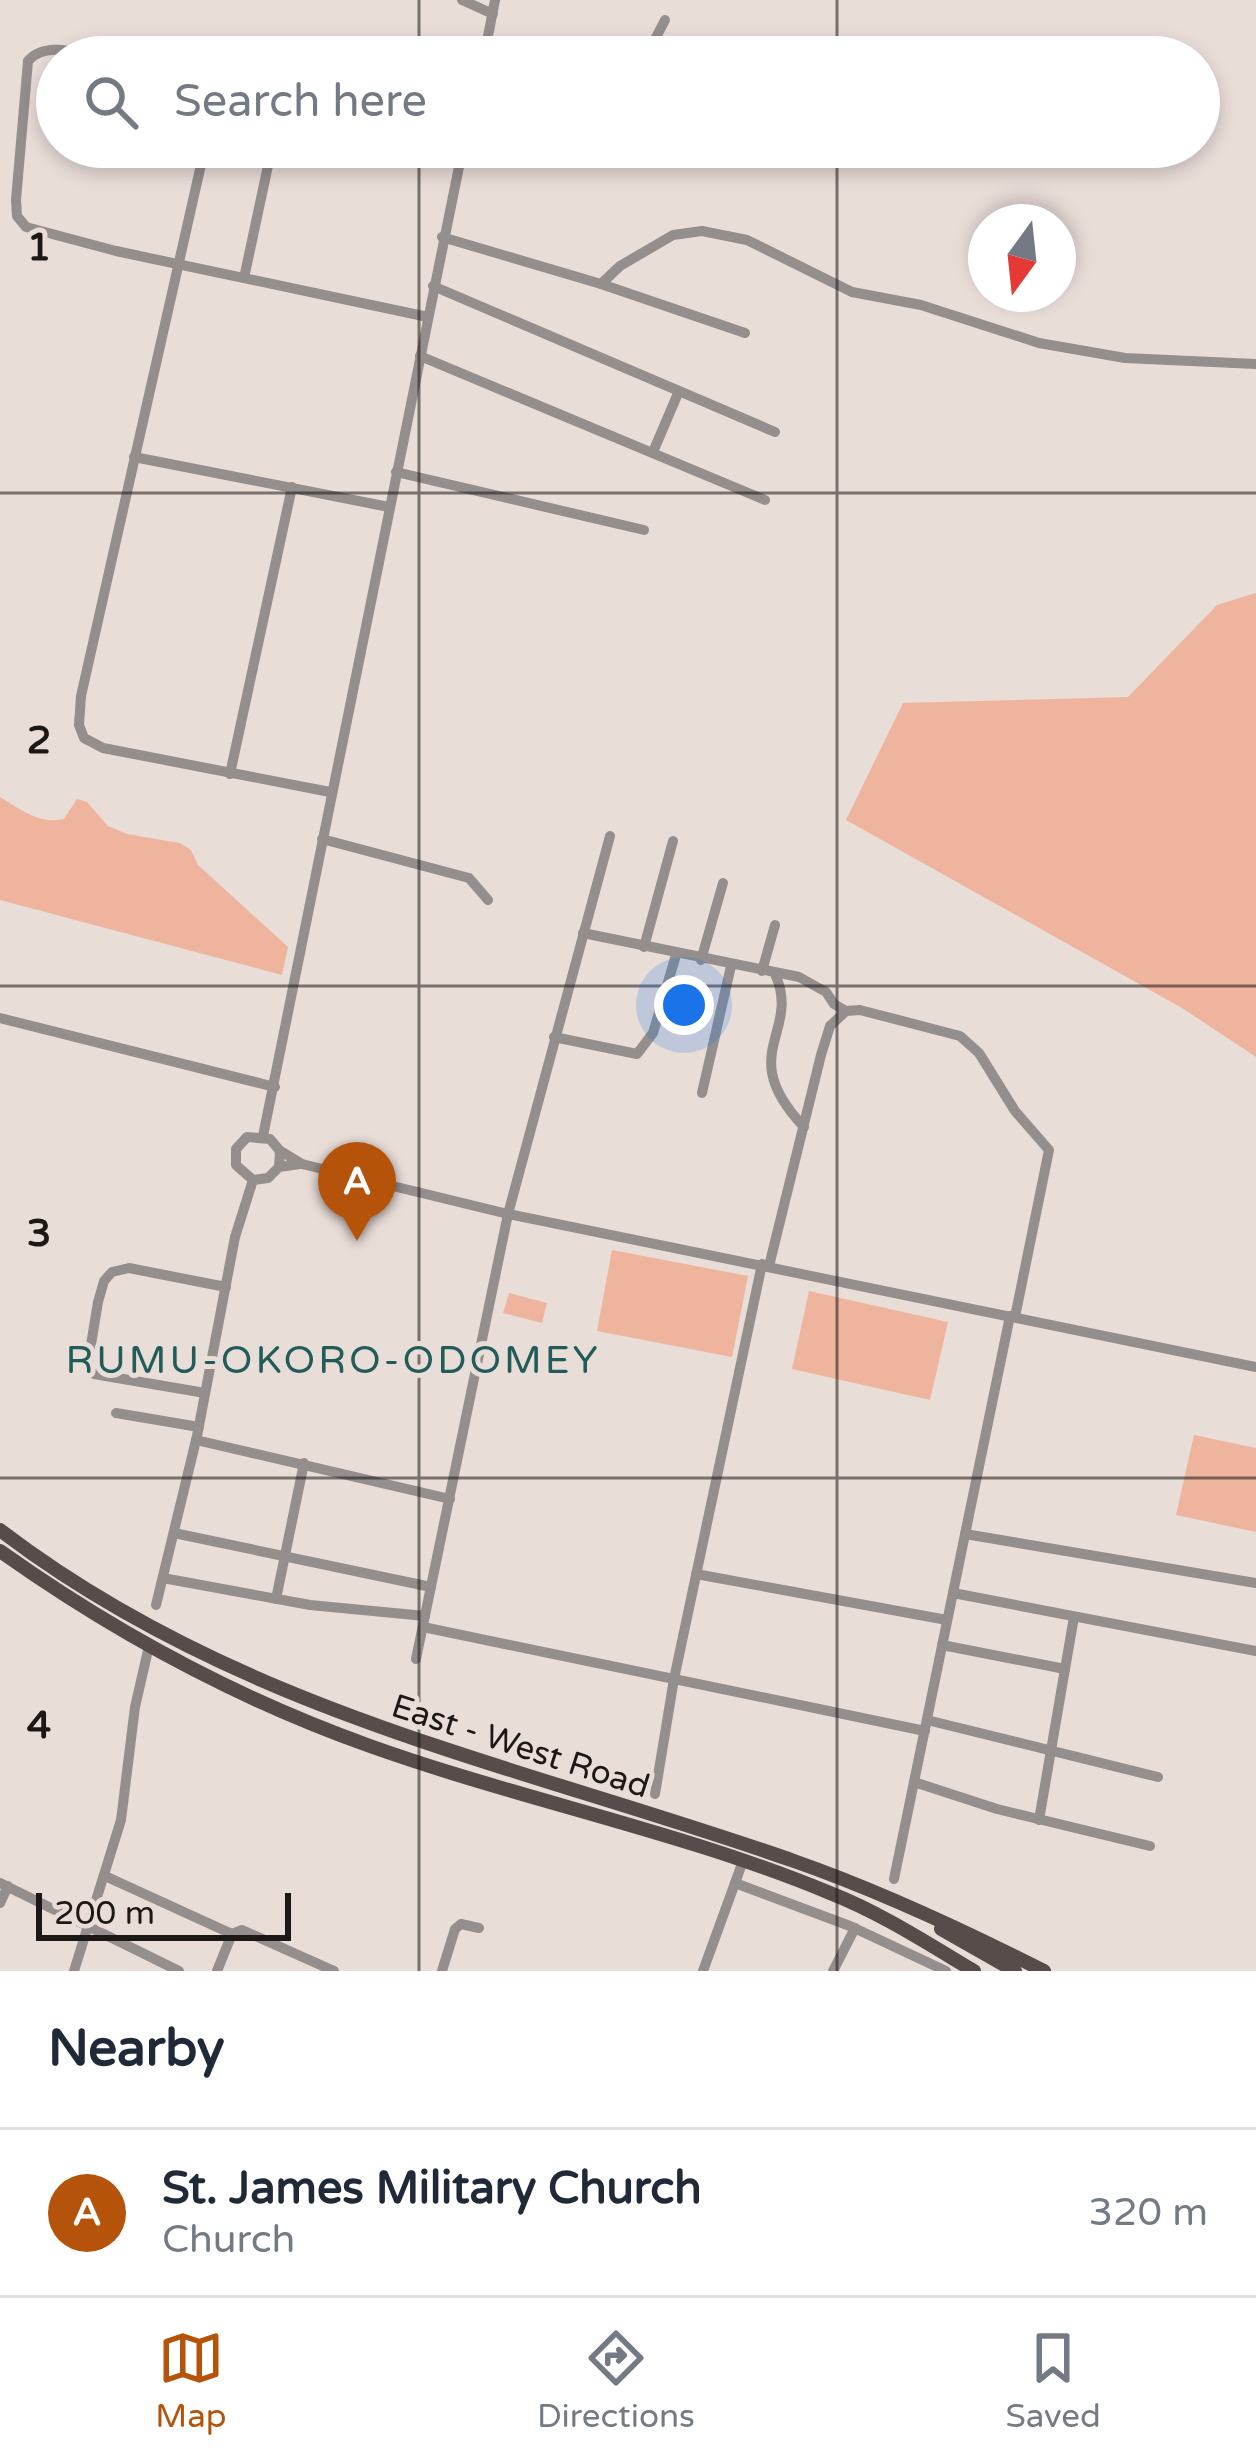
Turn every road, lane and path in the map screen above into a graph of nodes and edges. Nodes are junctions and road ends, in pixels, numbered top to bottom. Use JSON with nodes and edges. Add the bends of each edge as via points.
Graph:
{"nodes":[{"id":1,"x":463,"y":0,"type":"edge"},
{"id":2,"x":494,"y":7,"type":"edge"},
{"id":3,"x":665,"y":20,"type":"dead end"},
{"id":4,"x":657,"y":36,"type":"edge"},
{"id":5,"x":36,"y":55,"type":"edge"},
{"id":6,"x":200,"y":168,"type":"edge"},
{"id":7,"x":268,"y":168,"type":"edge"},
{"id":8,"x":458,"y":168,"type":"edge"},
{"id":9,"x":442,"y":237,"type":"junction"},
{"id":10,"x":178,"y":264,"type":"junction"},
{"id":11,"x":244,"y":278,"type":"junction"},
{"id":12,"x":601,"y":284,"type":"junction"},
{"id":13,"x":433,"y":286,"type":"junction"},
{"id":14,"x":428,"y":316,"type":"junction"},
{"id":15,"x":745,"y":333,"type":"dead end"},
{"id":16,"x":420,"y":356,"type":"junction"},
{"id":17,"x":1256,"y":364,"type":"edge"},
{"id":18,"x":680,"y":391,"type":"junction"},
{"id":19,"x":776,"y":432,"type":"dead end"},
{"id":20,"x":652,"y":452,"type":"junction"},
{"id":21,"x":134,"y":457,"type":"junction"},
{"id":22,"x":396,"y":472,"type":"junction"},
{"id":23,"x":292,"y":487,"type":"junction"},
{"id":24,"x":765,"y":500,"type":"dead end"},
{"id":25,"x":389,"y":507,"type":"junction"},
{"id":26,"x":644,"y":530,"type":"dead end"},
{"id":27,"x":230,"y":774,"type":"junction"},
{"id":28,"x":330,"y":792,"type":"junction"},
{"id":29,"x":610,"y":836,"type":"dead end"},
{"id":30,"x":322,"y":839,"type":"junction"},
{"id":31,"x":673,"y":841,"type":"dead end"},
{"id":32,"x":723,"y":883,"type":"dead end"},
{"id":33,"x":488,"y":900,"type":"dead end"},
{"id":34,"x":775,"y":925,"type":"dead end"},
{"id":35,"x":583,"y":933,"type":"junction"},
{"id":36,"x":644,"y":947,"type":"junction"},
{"id":37,"x":676,"y":955,"type":"junction"},
{"id":38,"x":701,"y":960,"type":"junction"},
{"id":39,"x":731,"y":966,"type":"junction"},
{"id":40,"x":769,"y":972,"type":"junction"},
{"id":41,"x":846,"y":1011,"type":"junction"},
{"id":42,"x":0,"y":1018,"type":"edge"},
{"id":43,"x":554,"y":1037,"type":"junction"},
{"id":44,"x":275,"y":1087,"type":"junction"},
{"id":45,"x":703,"y":1093,"type":"dead end"},
{"id":46,"x":804,"y":1127,"type":"junction"},
{"id":47,"x":262,"y":1136,"type":"junction"},
{"id":48,"x":279,"y":1150,"type":"junction"},
{"id":49,"x":302,"y":1164,"type":"junction"},
{"id":50,"x":279,"y":1167,"type":"junction"},
{"id":51,"x":253,"y":1180,"type":"junction"},
{"id":52,"x":508,"y":1214,"type":"junction"},
{"id":53,"x":765,"y":1265,"type":"junction"},
{"id":54,"x":226,"y":1287,"type":"junction"},
{"id":55,"x":1012,"y":1316,"type":"junction"},
{"id":56,"x":1256,"y":1366,"type":"edge"},
{"id":57,"x":205,"y":1394,"type":"junction"},
{"id":58,"x":116,"y":1413,"type":"dead end"},
{"id":59,"x":197,"y":1434,"type":"junction"},
{"id":60,"x":304,"y":1463,"type":"junction"},
{"id":61,"x":450,"y":1499,"type":"junction"},
{"id":62,"x":0,"y":1530,"type":"edge"},
{"id":63,"x":175,"y":1533,"type":"junction"},
{"id":64,"x":965,"y":1534,"type":"junction"},
{"id":65,"x":0,"y":1551,"type":"edge"},
{"id":66,"x":285,"y":1557,"type":"junction"},
{"id":67,"x":696,"y":1574,"type":"junction"},
{"id":68,"x":163,"y":1578,"type":"junction"},
{"id":69,"x":1256,"y":1583,"type":"edge"},
{"id":70,"x":431,"y":1587,"type":"junction"},
{"id":71,"x":953,"y":1593,"type":"junction"},
{"id":72,"x":276,"y":1599,"type":"junction"},
{"id":73,"x":156,"y":1605,"type":"dead end"},
{"id":74,"x":1074,"y":1617,"type":"junction"},
{"id":75,"x":947,"y":1620,"type":"junction"},
{"id":76,"x":424,"y":1622,"type":"junction"},
{"id":77,"x":942,"y":1645,"type":"junction"},
{"id":78,"x":149,"y":1646,"type":"junction"},
{"id":79,"x":1256,"y":1651,"type":"edge"},
{"id":80,"x":416,"y":1659,"type":"dead end"},
{"id":81,"x":1065,"y":1669,"type":"junction"},
{"id":82,"x":674,"y":1679,"type":"junction"},
{"id":83,"x":926,"y":1725,"type":"junction"},
{"id":84,"x":1052,"y":1751,"type":"junction"},
{"id":85,"x":465,"y":1759,"type":"junction"},
{"id":86,"x":460,"y":1775,"type":"junction"},
{"id":87,"x":1158,"y":1777,"type":"dead end"},
{"id":88,"x":914,"y":1782,"type":"junction"},
{"id":89,"x":655,"y":1794,"type":"dead end"},
{"id":90,"x":1039,"y":1820,"type":"junction"},
{"id":91,"x":1150,"y":1846,"type":"dead end"},
{"id":92,"x":743,"y":1862,"type":"junction"},
{"id":93,"x":106,"y":1876,"type":"junction"},
{"id":94,"x":894,"y":1879,"type":"dead end"},
{"id":95,"x":735,"y":1883,"type":"junction"},
{"id":96,"x":4,"y":1884,"type":"edge"},
{"id":97,"x":891,"y":1900,"type":"junction"},
{"id":98,"x":0,"y":1903,"type":"edge"},
{"id":99,"x":880,"y":1916,"type":"junction"},
{"id":100,"x":88,"y":1923,"type":"junction"},
{"id":101,"x":479,"y":1928,"type":"dead end"},
{"id":102,"x":855,"y":1928,"type":"junction"},
{"id":103,"x":232,"y":1934,"type":"junction"},
{"id":104,"x":1011,"y":1969,"type":"edge"},
{"id":105,"x":74,"y":1971,"type":"edge"},
{"id":106,"x":179,"y":1971,"type":"edge"},
{"id":107,"x":217,"y":1971,"type":"edge"},
{"id":108,"x":334,"y":1971,"type":"edge"},
{"id":109,"x":442,"y":1971,"type":"edge"},
{"id":110,"x":704,"y":1971,"type":"edge"},
{"id":111,"x":833,"y":1971,"type":"edge"},
{"id":112,"x":946,"y":1971,"type":"edge"},
{"id":113,"x":974,"y":1971,"type":"edge"},
{"id":114,"x":989,"y":1971,"type":"edge"},
{"id":115,"x":1044,"y":1971,"type":"edge"}],
"edges":[{"from":1,"to":2,"type":"street"},
{"from":3,"to":4,"type":"street"},
{"from":5,"to":10,"type":"street","via":[[28,61],[17,216],[42,235]]},
{"from":6,"to":10,"type":"street"},
{"from":7,"to":11,"type":"street"},
{"from":8,"to":9,"type":"street"},
{"from":9,"to":12,"type":"street"},
{"from":9,"to":13,"type":"street"},
{"from":10,"to":11,"type":"street"},
{"from":10,"to":21,"type":"street"},
{"from":11,"to":14,"type":"street"},
{"from":12,"to":15,"type":"street"},
{"from":12,"to":17,"type":"street","via":[[673,235],[702,231],[747,240],[852,292],[921,304],[1039,344],[1125,358]]},
{"from":13,"to":14,"type":"street"},
{"from":13,"to":18,"type":"street"},
{"from":14,"to":16,"type":"street"},
{"from":16,"to":20,"type":"street"},
{"from":16,"to":22,"type":"street"},
{"from":18,"to":19,"type":"street"},
{"from":18,"to":20,"type":"street"},
{"from":20,"to":24,"type":"street"},
{"from":21,"to":23,"type":"street"},
{"from":21,"to":27,"type":"street","via":[[79,725],[103,748]]},
{"from":22,"to":25,"type":"street"},
{"from":22,"to":26,"type":"street"},
{"from":23,"to":25,"type":"street"},
{"from":23,"to":27,"type":"street"},
{"from":25,"to":28,"type":"street"},
{"from":27,"to":28,"type":"street"},
{"from":28,"to":30,"type":"street"},
{"from":29,"to":35,"type":"street"},
{"from":30,"to":33,"type":"street","via":[[470,878]]},
{"from":30,"to":44,"type":"street"},
{"from":31,"to":36,"type":"street"},
{"from":32,"to":38,"type":"street"},
{"from":34,"to":40,"type":"street"},
{"from":35,"to":36,"type":"street"},
{"from":35,"to":43,"type":"street"},
{"from":36,"to":37,"type":"street"},
{"from":37,"to":38,"type":"street"},
{"from":37,"to":43,"type":"street","via":[[653,1033],[637,1054]]},
{"from":38,"to":39,"type":"street"},
{"from":39,"to":40,"type":"street"},
{"from":39,"to":45,"type":"street"},
{"from":40,"to":41,"type":"street","via":[[799,977]]},
{"from":40,"to":46,"type":"street","via":[[784,993],[772,1085]]},
{"from":41,"to":46,"type":"street","via":[[830,1026]]},
{"from":41,"to":55,"type":"street","via":[[960,1036],[1047,1144]]},
{"from":42,"to":44,"type":"street"},
{"from":43,"to":52,"type":"street"},
{"from":44,"to":47,"type":"street"},
{"from":46,"to":53,"type":"street"},
{"from":47,"to":48,"type":"street"},
{"from":47,"to":51,"type":"street","via":[[241,1142],[235,1157],[239,1172]]},
{"from":48,"to":49,"type":"street"},
{"from":48,"to":50,"type":"street"},
{"from":49,"to":50,"type":"street"},
{"from":49,"to":52,"type":"street"},
{"from":50,"to":51,"type":"street"},
{"from":51,"to":54,"type":"street"},
{"from":52,"to":53,"type":"street"},
{"from":52,"to":61,"type":"street"},
{"from":53,"to":55,"type":"street"},
{"from":53,"to":67,"type":"street"},
{"from":54,"to":57,"type":"street"},
{"from":54,"to":57,"type":"street","via":[[129,1268],[112,1272],[98,1302],[88,1369]]},
{"from":55,"to":56,"type":"street"},
{"from":55,"to":64,"type":"street"},
{"from":57,"to":59,"type":"street"},
{"from":58,"to":59,"type":"street"},
{"from":59,"to":60,"type":"street"},
{"from":59,"to":63,"type":"street"},
{"from":60,"to":61,"type":"street"},
{"from":60,"to":66,"type":"street"},
{"from":61,"to":70,"type":"street"},
{"from":62,"to":85,"type":"main road","name":"East - West Road","via":[[107,1603],[214,1658]]},
{"from":63,"to":66,"type":"street"},
{"from":63,"to":68,"type":"street"},
{"from":64,"to":69,"type":"street"},
{"from":64,"to":71,"type":"street"},
{"from":65,"to":78,"type":"main road","name":"East - West Road"},
{"from":66,"to":70,"type":"street"},
{"from":66,"to":72,"type":"street"},
{"from":67,"to":75,"type":"street"},
{"from":67,"to":82,"type":"street"},
{"from":68,"to":72,"type":"street"},
{"from":68,"to":73,"type":"street"},
{"from":70,"to":76,"type":"street"},
{"from":71,"to":74,"type":"street"},
{"from":71,"to":75,"type":"street"},
{"from":72,"to":76,"type":"street"},
{"from":74,"to":79,"type":"street"},
{"from":74,"to":81,"type":"street"},
{"from":75,"to":77,"type":"street"},
{"from":76,"to":80,"type":"street"},
{"from":76,"to":82,"type":"street"},
{"from":77,"to":81,"type":"street"},
{"from":77,"to":83,"type":"street"},
{"from":78,"to":86,"type":"main road","name":"East - West Road","via":[[313,1724]]},
{"from":78,"to":93,"type":"street"},
{"from":81,"to":84,"type":"street"},
{"from":82,"to":83,"type":"street"},
{"from":82,"to":89,"type":"street"},
{"from":83,"to":84,"type":"street"},
{"from":83,"to":88,"type":"street"},
{"from":84,"to":87,"type":"street"},
{"from":84,"to":90,"type":"street"},
{"from":85,"to":86,"type":"main road"},
{"from":85,"to":97,"type":"main road","name":"East - West Road","via":[[794,1861]]},
{"from":86,"to":92,"type":"main road","name":"East - West Road"},
{"from":88,"to":90,"type":"street"},
{"from":88,"to":94,"type":"street"},
{"from":90,"to":91,"type":"street"},
{"from":92,"to":95,"type":"street"},
{"from":92,"to":99,"type":"main road","name":"East - West Road"},
{"from":93,"to":100,"type":"street"},
{"from":93,"to":103,"type":"street"},
{"from":95,"to":102,"type":"street"},
{"from":95,"to":110,"type":"street"},
{"from":96,"to":98,"type":"street"},
{"from":96,"to":100,"type":"street"},
{"from":97,"to":104,"type":"main road"},
{"from":97,"to":115,"type":"main road","name":"East - West Road"},
{"from":99,"to":113,"type":"main road","name":"East - West Road"},
{"from":99,"to":114,"type":"main road"},
{"from":100,"to":105,"type":"street"},
{"from":100,"to":106,"type":"street"},
{"from":101,"to":109,"type":"street","via":[[455,1929]]},
{"from":102,"to":111,"type":"street"},
{"from":102,"to":112,"type":"street"},
{"from":103,"to":107,"type":"street"},
{"from":103,"to":108,"type":"street","via":[[251,1931]]}]}
